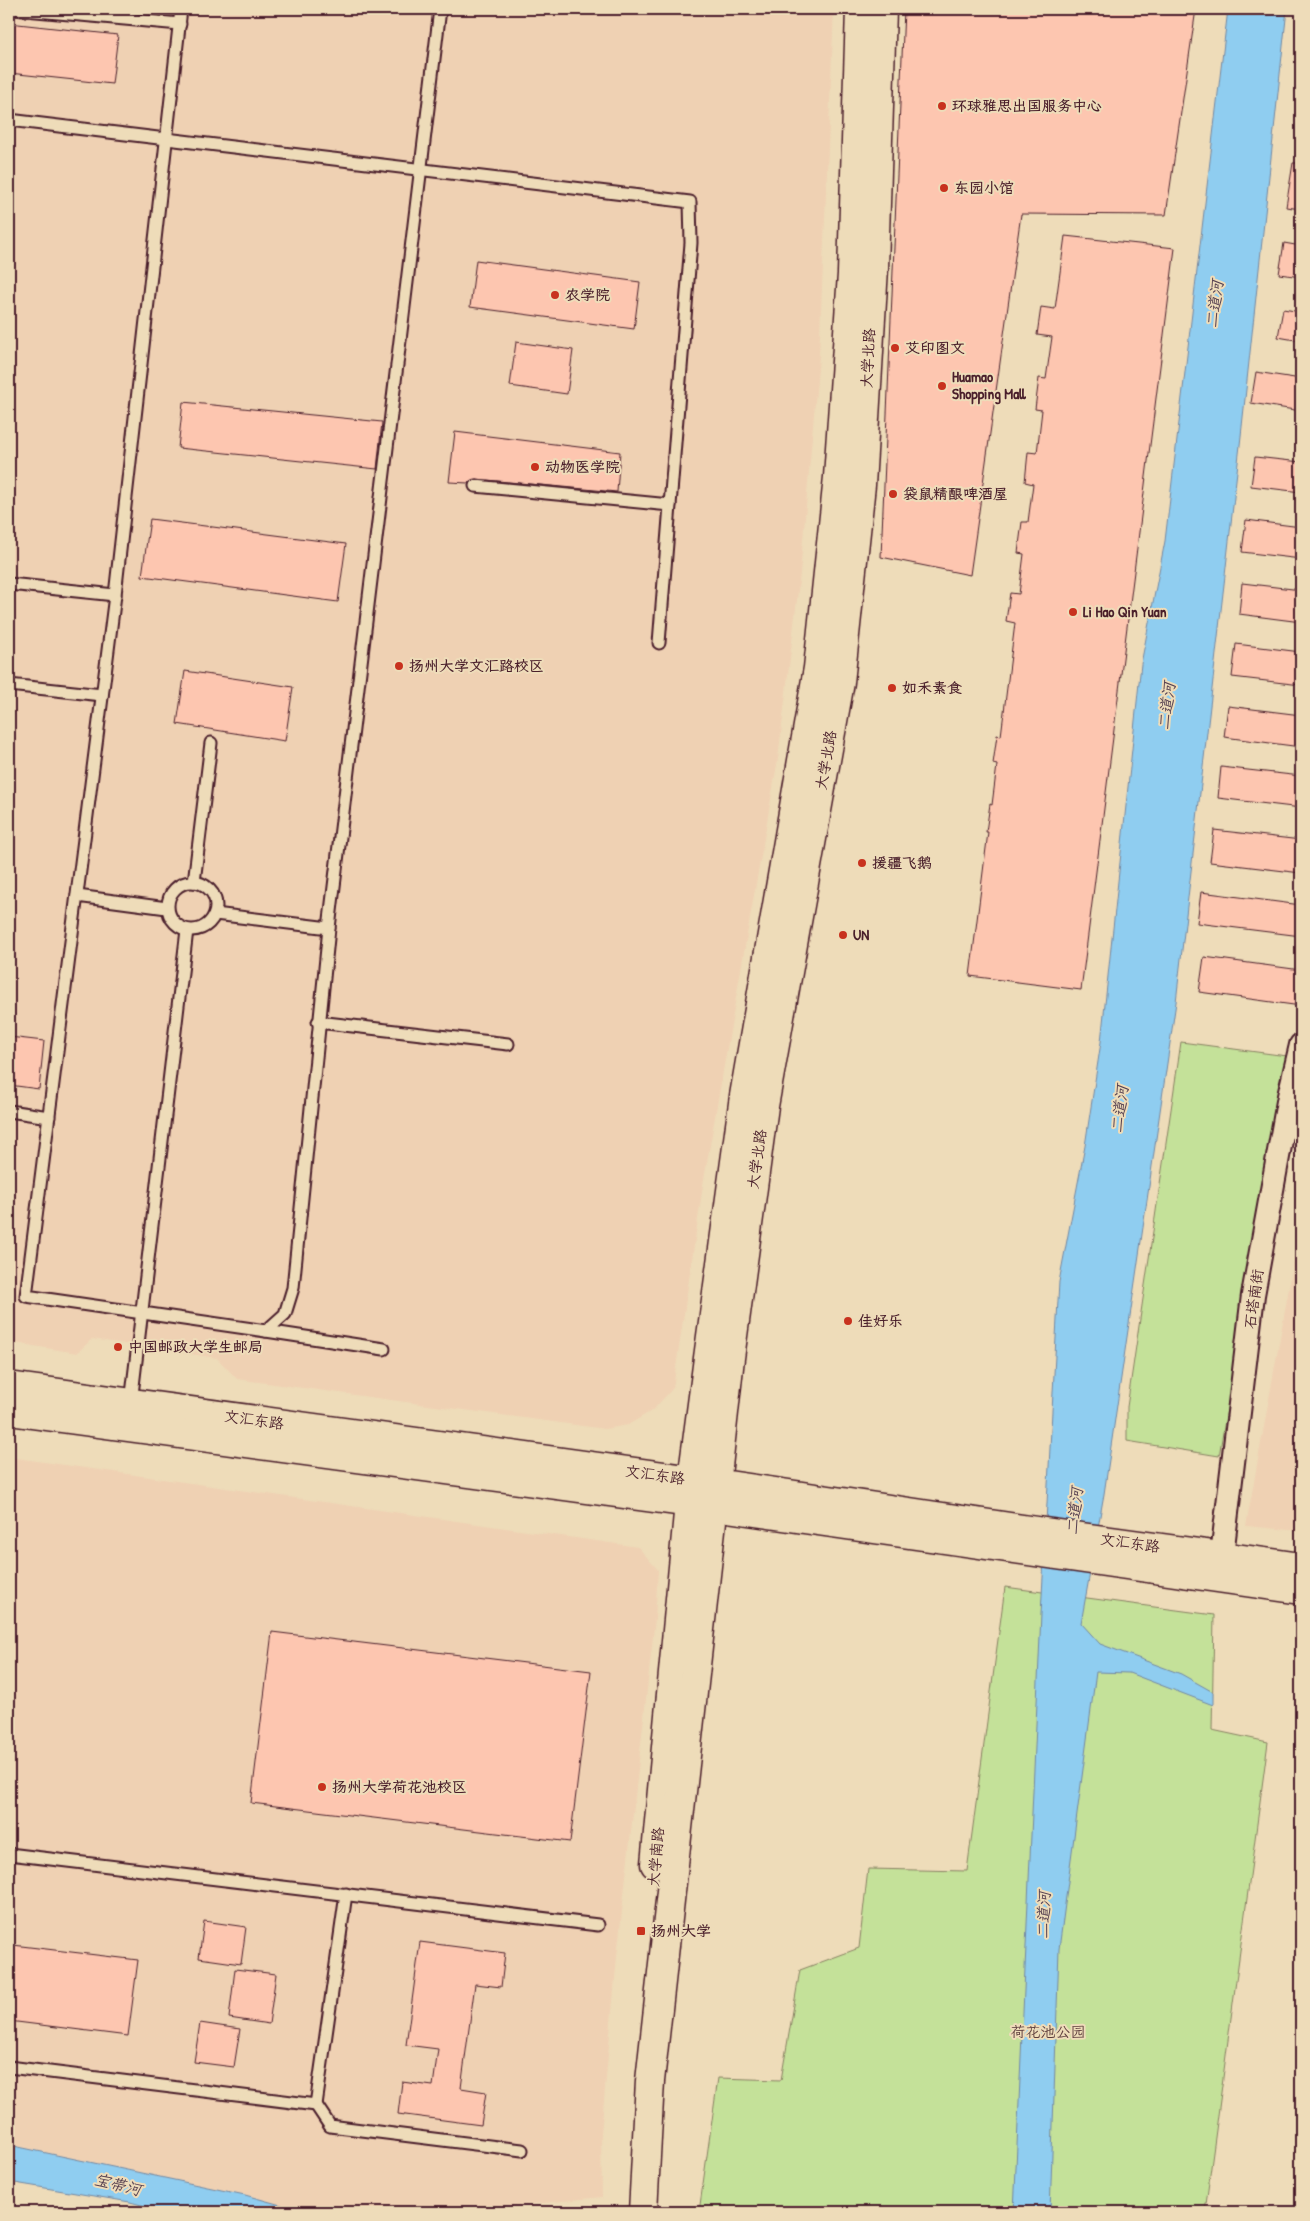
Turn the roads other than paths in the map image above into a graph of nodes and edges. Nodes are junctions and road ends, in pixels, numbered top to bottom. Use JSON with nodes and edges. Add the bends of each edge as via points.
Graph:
{"nodes":[{"id":1,"x":14,"y":9,"type":"edge"},
{"id":2,"x":181,"y":9,"type":"edge"},
{"id":3,"x":440,"y":9,"type":"edge"},
{"id":4,"x":860,"y":9,"type":"edge"},
{"id":5,"x":882,"y":9,"type":"edge"},
{"id":6,"x":180,"y":24,"type":"junction"},
{"id":7,"x":9,"y":120,"type":"edge"},
{"id":8,"x":167,"y":139,"type":"junction"},
{"id":9,"x":421,"y":171,"type":"junction"},
{"id":10,"x":475,"y":486,"type":"dead end"},
{"id":11,"x":670,"y":505,"type":"junction"},
{"id":12,"x":9,"y":584,"type":"edge"},
{"id":13,"x":115,"y":595,"type":"junction"},
{"id":14,"x":658,"y":643,"type":"dead end"},
{"id":15,"x":9,"y":685,"type":"edge"},
{"id":16,"x":102,"y":695,"type":"junction"},
{"id":17,"x":211,"y":743,"type":"dead end"},
{"id":18,"x":194,"y":882,"type":"junction"},
{"id":19,"x":77,"y":896,"type":"junction"},
{"id":20,"x":167,"y":908,"type":"junction"},
{"id":21,"x":215,"y":914,"type":"junction"},
{"id":22,"x":329,"y":928,"type":"junction"},
{"id":23,"x":187,"y":930,"type":"junction"},
{"id":24,"x":318,"y":1022,"type":"junction"},
{"id":25,"x":508,"y":1044,"type":"dead end"},
{"id":26,"x":1301,"y":1045,"type":"edge"},
{"id":27,"x":9,"y":1110,"type":"edge"},
{"id":28,"x":49,"y":1117,"type":"junction"},
{"id":29,"x":142,"y":1312,"type":"junction"},
{"id":30,"x":266,"y":1331,"type":"junction"},
{"id":31,"x":384,"y":1349,"type":"dead end"},
{"id":32,"x":9,"y":1386,"type":"edge"},
{"id":33,"x":9,"y":1412,"type":"edge"},
{"id":34,"x":130,"y":1416,"type":"junction"},
{"id":35,"x":703,"y":1493,"type":"junction"},
{"id":36,"x":1108,"y":1551,"type":"junction"},
{"id":37,"x":1222,"y":1556,"type":"junction"},
{"id":38,"x":1301,"y":1567,"type":"edge"},
{"id":39,"x":1301,"y":1590,"type":"edge"},
{"id":40,"x":9,"y":1854,"type":"edge"},
{"id":41,"x":346,"y":1894,"type":"junction"},
{"id":42,"x":598,"y":1925,"type":"dead end"},
{"id":43,"x":9,"y":2067,"type":"edge"},
{"id":44,"x":316,"y":2104,"type":"junction"},
{"id":45,"x":522,"y":2150,"type":"dead end"},
{"id":46,"x":627,"y":2212,"type":"edge"},
{"id":47,"x":643,"y":2212,"type":"edge"}],
"edges":[{"from":1,"to":6,"type":"lane"},
{"from":2,"to":6,"type":"lane"},
{"from":3,"to":9,"type":"lane"},
{"from":4,"to":35,"type":"street","name":"大学北路","via":[[852,274],[838,477],[819,658],[744,1096]]},
{"from":5,"to":35,"type":"street","name":"大学北路","via":[[874,268],[861,485],[840,682],[764,1106]]},
{"from":6,"to":8,"type":"lane"},
{"from":7,"to":8,"type":"lane"},
{"from":8,"to":9,"type":"lane"},
{"from":8,"to":13,"type":"lane"},
{"from":9,"to":11,"type":"lane","via":[[690,202],[691,243]]},
{"from":9,"to":22,"type":"lane"},
{"from":10,"to":11,"type":"lane"},
{"from":11,"to":14,"type":"lane"},
{"from":12,"to":13,"type":"lane"},
{"from":13,"to":16,"type":"lane"},
{"from":15,"to":16,"type":"lane"},
{"from":16,"to":19,"type":"lane"},
{"from":17,"to":18,"type":"lane"},
{"from":18,"to":20,"type":"lane","via":[[186,882],[172,891]]},
{"from":18,"to":21,"type":"lane","via":[[203,884],[214,896]]},
{"from":19,"to":20,"type":"lane"},
{"from":19,"to":28,"type":"lane"},
{"from":20,"to":23,"type":"lane","via":[[174,923]]},
{"from":21,"to":22,"type":"lane"},
{"from":21,"to":23,"type":"lane","via":[[205,927]]},
{"from":22,"to":24,"type":"lane"},
{"from":23,"to":29,"type":"lane"},
{"from":24,"to":25,"type":"lane"},
{"from":24,"to":30,"type":"lane","via":[[293,1288],[286,1314]]},
{"from":26,"to":37,"type":"street","name":"石塔南街","via":[[1253,1295]]},
{"from":27,"to":28,"type":"lane"},
{"from":28,"to":29,"type":"lane","via":[[26,1296]]},
{"from":29,"to":30,"type":"lane"},
{"from":29,"to":34,"type":"lane"},
{"from":30,"to":31,"type":"lane"},
{"from":32,"to":34,"type":"street","name":"文汇东路"},
{"from":33,"to":34,"type":"street","name":"文汇东路"},
{"from":34,"to":35,"type":"street","name":"文汇东路"},
{"from":35,"to":36,"type":"street","name":"文汇东路"},
{"from":35,"to":46,"type":"street","name":"大学南路","via":[[634,2086]]},
{"from":35,"to":47,"type":"street","name":"大学南路","via":[[650,2081]]},
{"from":36,"to":37,"type":"street","name":"文汇东路"},
{"from":36,"to":39,"type":"street","name":"文汇东路"},
{"from":37,"to":38,"type":"street","name":"文汇东路"},
{"from":40,"to":41,"type":"lane"},
{"from":41,"to":42,"type":"lane"},
{"from":41,"to":44,"type":"lane"},
{"from":43,"to":44,"type":"lane"},
{"from":44,"to":45,"type":"lane","via":[[330,2126]]}]}
